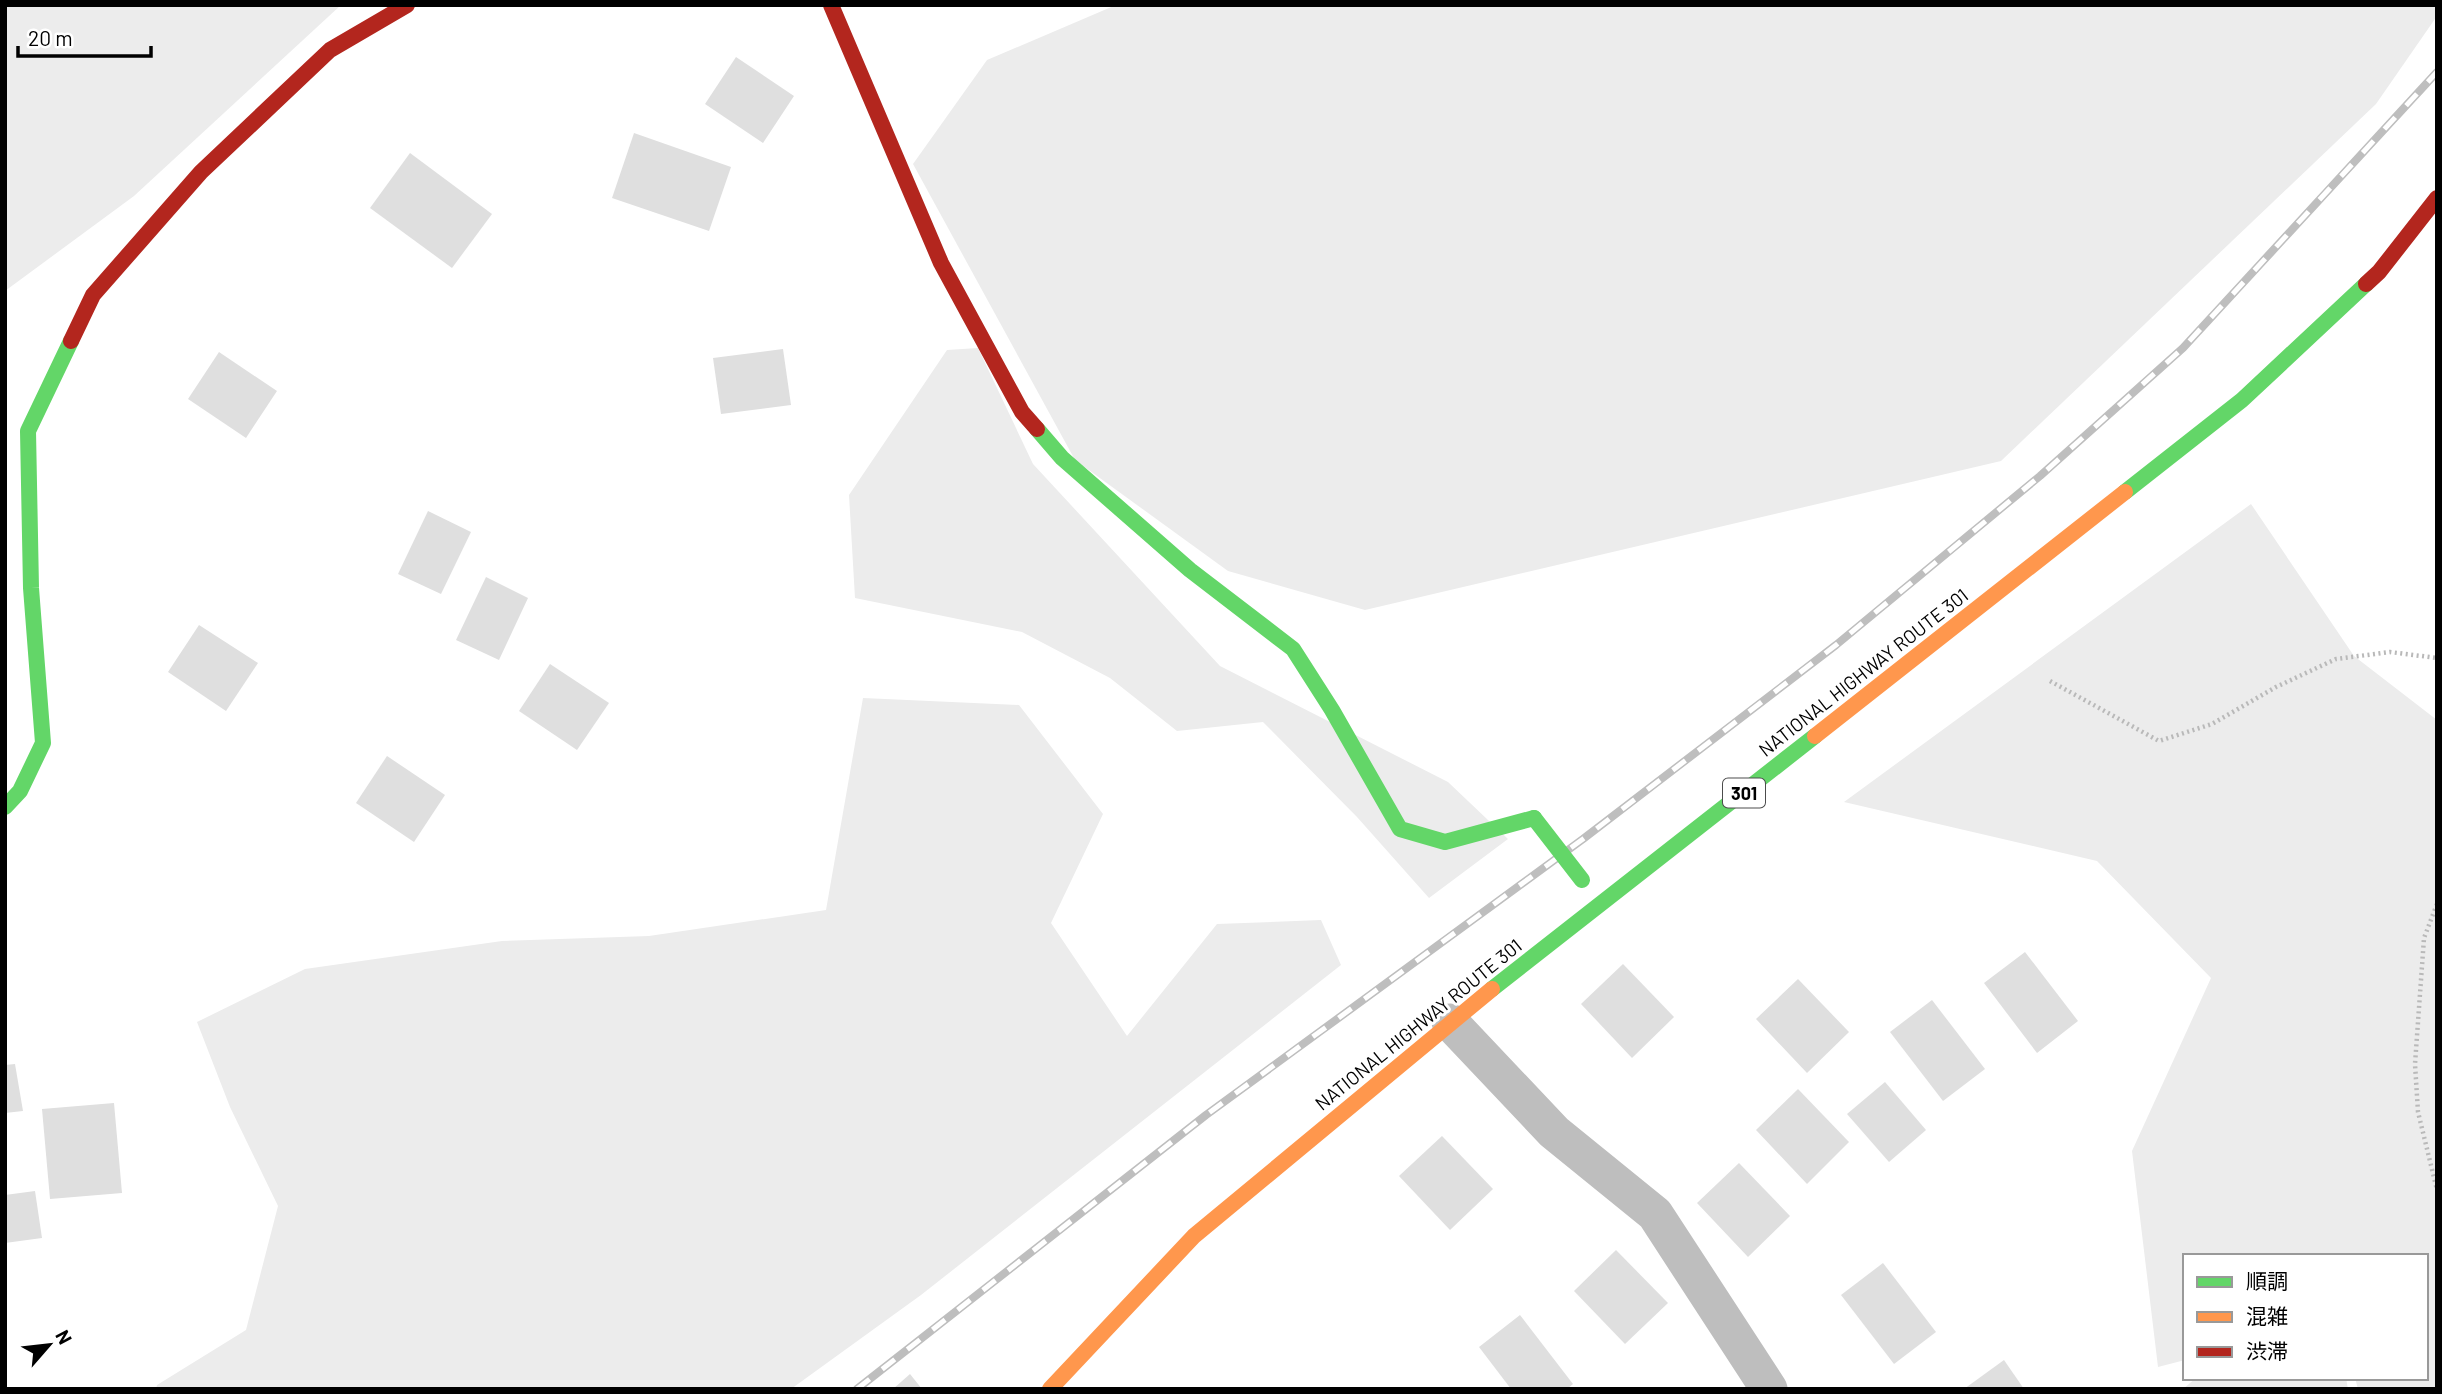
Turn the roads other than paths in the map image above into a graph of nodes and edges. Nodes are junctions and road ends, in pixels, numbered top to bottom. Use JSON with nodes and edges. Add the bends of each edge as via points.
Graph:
{"nodes":[{"id":1,"x":407,"y":5,"type":"edge"},
{"id":2,"x":831,"y":5,"type":"edge"},
{"id":3,"x":2437,"y":198,"type":"edge"},
{"id":4,"x":5,"y":807,"type":"edge"},
{"id":5,"x":1602,"y":904,"type":"junction"},
{"id":6,"x":1450,"y":1022,"type":"junction"},
{"id":7,"x":1050,"y":1389,"type":"edge"},
{"id":8,"x":1769,"y":1389,"type":"edge"}],
"edges":[{"from":1,"to":4,"type":"main road","via":[[330,50],[201,172],[93,295],[28,431],[31,588],[43,743],[20,791]]},
{"from":2,"to":5,"type":"main road","bridge":true,"via":[[941,263],[1022,412],[1062,458],[1171,553],[1293,649],[1400,829],[1445,842],[1534,818]]},
{"from":3,"to":5,"type":"main road","name":"NATIONAL HIGHWAY ROUTE 301","number":"301","via":[[2379,272],[2242,400]]},
{"from":5,"to":6,"type":"main road","name":"NATIONAL HIGHWAY ROUTE 301","number":"301"},
{"from":6,"to":7,"type":"main road","name":"NATIONAL HIGHWAY ROUTE 301","number":"301","via":[[1194,1236]]},
{"from":6,"to":8,"type":"street","via":[[1554,1132],[1655,1214]]}]}
